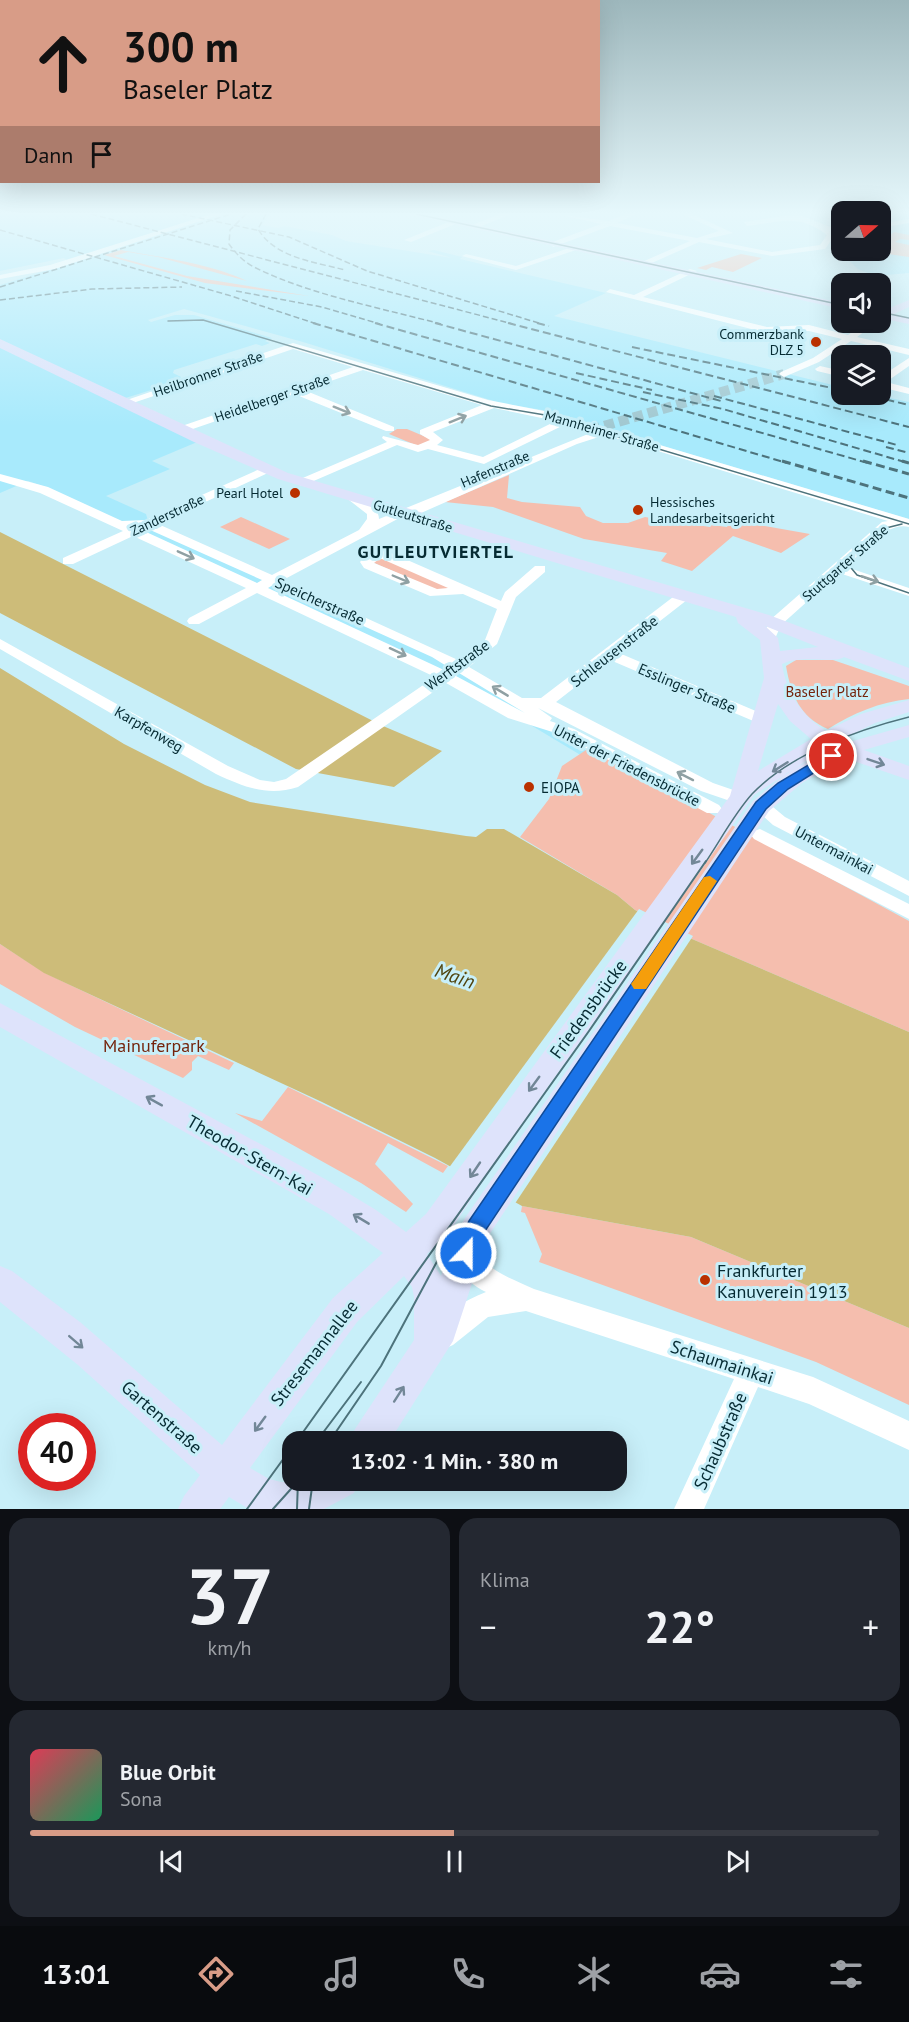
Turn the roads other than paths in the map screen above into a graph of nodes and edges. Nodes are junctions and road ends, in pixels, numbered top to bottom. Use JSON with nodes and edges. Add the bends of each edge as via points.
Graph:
{"nodes":[{"id":1,"x":664,"y":284,"type":"edge"},
{"id":2,"x":747,"y":284,"type":"edge"},
{"id":3,"x":610,"y":292,"type":"dead end"},
{"id":4,"x":635,"y":298,"type":"junction"},
{"id":5,"x":831,"y":303,"type":"edge"},
{"id":6,"x":909,"y":303,"type":"edge"},
{"id":7,"x":891,"y":311,"type":"edge"},
{"id":8,"x":891,"y":316,"type":"edge"},
{"id":9,"x":909,"y":319,"type":"edge"},
{"id":10,"x":856,"y":333,"type":"edge"},
{"id":11,"x":849,"y":338,"type":"junction"},
{"id":12,"x":0,"y":342,"type":"edge"},
{"id":13,"x":293,"y":346,"type":"joint"},
{"id":14,"x":909,"y":352,"type":"edge"},
{"id":15,"x":909,"y":361,"type":"edge"},
{"id":16,"x":818,"y":364,"type":"junction"},
{"id":17,"x":365,"y":366,"type":"junction"},
{"id":18,"x":831,"y":369,"type":"edge"},
{"id":19,"x":788,"y":375,"type":"tunnel mouth"},
{"id":20,"x":891,"y":375,"type":"edge"},
{"id":21,"x":891,"y":386,"type":"edge"},
{"id":22,"x":294,"y":390,"type":"junction"},
{"id":23,"x":909,"y":391,"type":"edge"},
{"id":24,"x":123,"y":403,"type":"junction"},
{"id":25,"x":492,"y":405,"type":"junction"},
{"id":26,"x":565,"y":420,"type":"junction"},
{"id":27,"x":180,"y":430,"type":"junction"},
{"id":28,"x":576,"y":433,"type":"junction"},
{"id":29,"x":603,"y":435,"type":"junction"},
{"id":30,"x":396,"y":442,"type":"junction"},
{"id":31,"x":430,"y":446,"type":"junction"},
{"id":32,"x":266,"y":470,"type":"junction"},
{"id":33,"x":0,"y":477,"type":"edge"},
{"id":34,"x":302,"y":482,"type":"junction"},
{"id":35,"x":353,"y":498,"type":"junction"},
{"id":36,"x":430,"y":505,"type":"junction"},
{"id":37,"x":402,"y":512,"type":"junction"},
{"id":38,"x":112,"y":521,"type":"junction"},
{"id":39,"x":898,"y":523,"type":"edge"},
{"id":40,"x":148,"y":524,"type":"junction"},
{"id":41,"x":133,"y":531,"type":"junction"},
{"id":42,"x":364,"y":532,"type":"junction"},
{"id":43,"x":478,"y":535,"type":"junction"},
{"id":44,"x":384,"y":555,"type":"dead end"},
{"id":45,"x":68,"y":561,"type":"dead end"},
{"id":46,"x":304,"y":563,"type":"junction"},
{"id":47,"x":844,"y":564,"type":"junction"},
{"id":48,"x":540,"y":569,"type":"dead end"},
{"id":49,"x":272,"y":580,"type":"junction"},
{"id":50,"x":258,"y":587,"type":"junction"},
{"id":51,"x":909,"y":592,"type":"edge"},
{"id":52,"x":302,"y":593,"type":"junction"},
{"id":53,"x":682,"y":597,"type":"junction"},
{"id":54,"x":504,"y":607,"type":"junction"},
{"id":55,"x":194,"y":621,"type":"dead end"},
{"id":56,"x":778,"y":624,"type":"junction"},
{"id":57,"x":0,"y":643,"type":"edge"},
{"id":58,"x":610,"y":656,"type":"junction"},
{"id":59,"x":459,"y":666,"type":"junction"},
{"id":60,"x":880,"y":666,"type":"junction"},
{"id":61,"x":774,"y":670,"type":"junction"},
{"id":62,"x":444,"y":675,"type":"junction"},
{"id":63,"x":909,"y":675,"type":"edge"},
{"id":64,"x":520,"y":703,"type":"junction"},
{"id":65,"x":545,"y":703,"type":"junction"},
{"id":66,"x":909,"y":706,"type":"edge"},
{"id":67,"x":764,"y":720,"type":"junction"},
{"id":68,"x":379,"y":721,"type":"joint"},
{"id":69,"x":909,"y":731,"type":"edge"},
{"id":70,"x":568,"y":732,"type":"junction"},
{"id":71,"x":834,"y":745,"type":"junction"},
{"id":72,"x":909,"y":773,"type":"edge"},
{"id":73,"x":743,"y":813,"type":"junction"},
{"id":74,"x":909,"y":889,"type":"edge"},
{"id":75,"x":909,"y":912,"type":"edge"},
{"id":76,"x":0,"y":1014,"type":"edge"},
{"id":77,"x":447,"y":1211,"type":"joint"},
{"id":78,"x":471,"y":1236,"type":"junction"},
{"id":79,"x":407,"y":1254,"type":"junction"},
{"id":80,"x":0,"y":1282,"type":"edge"},
{"id":81,"x":530,"y":1300,"type":"junction"},
{"id":82,"x":428,"y":1351,"type":"junction"},
{"id":83,"x":751,"y":1372,"type":"junction"},
{"id":84,"x":375,"y":1431,"type":"edge"},
{"id":85,"x":909,"y":1436,"type":"edge"},
{"id":86,"x":226,"y":1470,"type":"junction"},
{"id":87,"x":319,"y":1491,"type":"edge"},
{"id":88,"x":334,"y":1491,"type":"edge"},
{"id":89,"x":197,"y":1509,"type":"edge"},
{"id":90,"x":323,"y":1509,"type":"edge"},
{"id":91,"x":689,"y":1509,"type":"edge"}],
"edges":[{"from":1,"to":4,"type":"street"},
{"from":2,"to":5,"type":"main road"},
{"from":3,"to":4,"type":"street"},
{"from":4,"to":11,"type":"street","via":[[767,330],[809,328]]},
{"from":6,"to":7,"type":"main road"},
{"from":8,"to":9,"type":"main road"},
{"from":10,"to":11,"type":"street"},
{"from":11,"to":14,"type":"street"},
{"from":11,"to":16,"type":"street"},
{"from":12,"to":24,"type":"main road","name":"Gutleutstraße"},
{"from":13,"to":17,"type":"street","name":"Mannheimer Straße"},
{"from":13,"to":24,"type":"street","name":"Heilbronner Straße"},
{"from":15,"to":20,"type":"street"},
{"from":16,"to":18,"type":"street"},
{"from":16,"to":19,"type":"street"},
{"from":17,"to":22,"type":"street","name":"Heidelberger Straße"},
{"from":17,"to":25,"type":"street","name":"Mannheimer Straße"},
{"from":21,"to":23,"type":"street"},
{"from":22,"to":27,"type":"street","name":"Heidelberger Straße"},
{"from":22,"to":30,"type":"street","one_way":true,"via":[[390,429],[384,437]]},
{"from":24,"to":27,"type":"main road","name":"Gutleutstraße"},
{"from":25,"to":26,"type":"street","name":"Mannheimer Straße"},
{"from":31,"to":25,"type":"street","one_way":true,"via":[[438,440],[424,432]]},
{"from":26,"to":28,"type":"street","name":"Mannheimer Straße"},
{"from":26,"to":31,"type":"street","name":"Hafenstraße","via":[[484,461]]},
{"from":27,"to":32,"type":"main road","name":"Gutleutstraße"},
{"from":28,"to":29,"type":"street","name":"Mannheimer Straße"},
{"from":28,"to":29,"type":"street","name":"Hafenstraße"},
{"from":28,"to":29,"type":"street","name":"Mannheimer Straße"},
{"from":28,"to":36,"type":"street","name":"Hafenstraße"},
{"from":28,"to":37,"type":"street","name":"Hafenstraße"},
{"from":29,"to":39,"type":"street","name":"Mannheimer Straße"},
{"from":29,"to":39,"type":"street","name":"Mannheimer Straße","via":[[846,512]]},
{"from":30,"to":31,"type":"street","via":[[418,449]]},
{"from":30,"to":34,"type":"street"},
{"from":32,"to":34,"type":"main road","name":"Gutleutstraße"},
{"from":32,"to":40,"type":"street","name":"Zanderstraße"},
{"from":33,"to":38,"type":"street","name":"Speicherstraße","via":[[44,490]]},
{"from":34,"to":35,"type":"main road","name":"Gutleutstraße"},
{"from":35,"to":37,"type":"main road","name":"Gutleutstraße"},
{"from":35,"to":42,"type":"street","via":[[373,513]]},
{"from":36,"to":37,"type":"street","name":"Hafenstraße"},
{"from":36,"to":43,"type":"street","via":[[434,517]]},
{"from":37,"to":42,"type":"street","name":"Hafenstraße"},
{"from":37,"to":43,"type":"main road","name":"Gutleutstraße"},
{"from":38,"to":40,"type":"street","name":"Speicherstraße"},
{"from":38,"to":41,"type":"street","name":"Speicherstraße"},
{"from":39,"to":47,"type":"street","name":"Stuttgarter Straße"},
{"from":40,"to":41,"type":"street","name":"Zanderstraße"},
{"from":40,"to":49,"type":"street","name":"Speicherstraße"},
{"from":41,"to":45,"type":"street","name":"Zanderstraße"},
{"from":41,"to":50,"type":"street","name":"Speicherstraße","one_way":true},
{"from":42,"to":46,"type":"street","name":"Hafenstraße"},
{"from":43,"to":53,"type":"main road","name":"Gutleutstraße"},
{"from":44,"to":54,"type":"street","via":[[374,556],[368,563],[435,593],[465,590]]},
{"from":46,"to":49,"type":"street","name":"Hafenstraße"},
{"from":46,"to":52,"type":"street","via":[[295,580]]},
{"from":47,"to":51,"type":"street","one_way":true},
{"from":47,"to":56,"type":"street","name":"Stuttgarter Straße"},
{"from":48,"to":54,"type":"street","name":"Werftstraße","via":[[510,595]]},
{"from":49,"to":50,"type":"street","name":"Hafenstraße"},
{"from":49,"to":52,"type":"street","name":"Speicherstraße"},
{"from":50,"to":55,"type":"street","name":"Hafenstraße"},
{"from":50,"to":62,"type":"street","name":"Speicherstraße","one_way":true},
{"from":52,"to":59,"type":"street","name":"Speicherstraße"},
{"from":53,"to":56,"type":"main road","name":"Gutleutstraße","via":[[725,609],[753,624]]},
{"from":53,"to":58,"type":"street","name":"Schleusenstraße"},
{"from":54,"to":59,"type":"street","name":"Werftstraße","via":[[492,641]]},
{"from":56,"to":60,"type":"main road"},
{"from":56,"to":61,"type":"main road"},
{"from":57,"to":68,"type":"street","name":"Karpfenweg","via":[[238,778],[276,788],[303,775]]},
{"from":58,"to":65,"type":"street","name":"Schleusenstraße"},
{"from":58,"to":67,"type":"street","name":"Esslinger Straße"},
{"from":59,"to":62,"type":"street","name":"Werftstraße"},
{"from":64,"to":59,"type":"street","name":"Speicherstraße","one_way":true},
{"from":60,"to":61,"type":"main road","via":[[813,651],[784,655]]},
{"from":60,"to":63,"type":"main road"},
{"from":61,"to":67,"type":"main road"},
{"from":61,"to":71,"type":"main road","via":[[787,708]]},
{"from":62,"to":68,"type":"street","name":"Werftstraße"},
{"from":62,"to":70,"type":"street","name":"Unter der Friedensbrücke","via":[[513,715]]},
{"from":64,"to":65,"type":"street"},
{"from":64,"to":70,"type":"street","name":"Speicherstraße"},
{"from":73,"to":65,"type":"street","one_way":true,"via":[[707,787]]},
{"from":66,"to":71,"type":"main road","via":[[867,718]]},
{"from":67,"to":73,"type":"main road"},
{"from":69,"to":71,"type":"main road"},
{"from":70,"to":73,"type":"street","name":"Unter der Friedensbrücke"},
{"from":71,"to":72,"type":"main road","one_way":true},
{"from":71,"to":73,"type":"main road"},
{"from":73,"to":74,"type":"street","name":"Untermainkai","via":[[779,821]]},
{"from":73,"to":75,"type":"street","name":"Unter der Friedensbrücke"},
{"from":73,"to":77,"type":"main road","name":"Friedensbrücke","one_way":true,"via":[[502,1129]]},
{"from":73,"to":78,"type":"main road","name":"Friedensbrücke"},
{"from":79,"to":76,"type":"main road","name":"Theodor-Stern-Kai","one_way":true,"via":[[376,1228],[305,1185]]},
{"from":77,"to":79,"type":"main road","name":"Stresemannallee"},
{"from":78,"to":81,"type":"street","name":"Schaumainkai","via":[[467,1259],[477,1274]]},
{"from":78,"to":82,"type":"main road","via":[[444,1321]]},
{"from":79,"to":82,"type":"main road","name":"Theodor-Stern-Kai","via":[[424,1275],[429,1289],[432,1321]]},
{"from":79,"to":86,"type":"main road","name":"Stresemannallee","one_way":true,"via":[[339,1318]]},
{"from":80,"to":86,"type":"main road","name":"Gartenstraße","one_way":true,"via":[[32,1304]]},
{"from":81,"to":82,"type":"street","name":"Schaumainkai","via":[[485,1304],[464,1316]]},
{"from":81,"to":83,"type":"street","name":"Schaumainkai"},
{"from":84,"to":82,"type":"main road","one_way":true},
{"from":83,"to":85,"type":"street","name":"Schaumainkai","via":[[813,1391]]},
{"from":83,"to":91,"type":"street","name":"Schaubstraße"},
{"from":86,"to":87,"type":"main road","name":"Gartenstraße","via":[[263,1496],[279,1501],[303,1499]]},
{"from":86,"to":89,"type":"main road","name":"Stresemannallee"},
{"from":88,"to":90,"type":"main road"}]}
